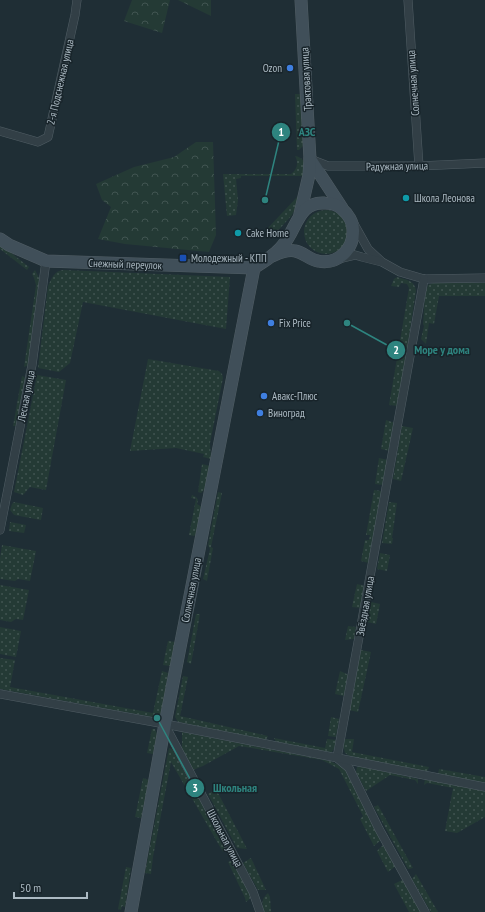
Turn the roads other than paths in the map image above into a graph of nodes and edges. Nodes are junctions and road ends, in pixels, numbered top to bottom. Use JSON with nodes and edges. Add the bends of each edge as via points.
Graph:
{"nodes":[{"id":1,"x":77,"y":0,"type":"edge"},
{"id":2,"x":301,"y":0,"type":"edge"},
{"id":3,"x":408,"y":0,"type":"edge"},
{"id":4,"x":0,"y":131,"type":"edge"},
{"id":5,"x":310,"y":159,"type":"junction"},
{"id":6,"x":485,"y":163,"type":"edge"},
{"id":7,"x":419,"y":166,"type":"junction"},
{"id":8,"x":346,"y":213,"type":"junction"},
{"id":9,"x":298,"y":219,"type":"junction"},
{"id":10,"x":0,"y":239,"type":"edge"},
{"id":11,"x":272,"y":256,"type":"junction"},
{"id":12,"x":306,"y":256,"type":"junction"},
{"id":13,"x":336,"y":260,"type":"junction"},
{"id":14,"x":46,"y":261,"type":"junction"},
{"id":15,"x":382,"y":262,"type":"junction"},
{"id":16,"x":254,"y":268,"type":"junction"},
{"id":17,"x":485,"y":278,"type":"edge"},
{"id":18,"x":424,"y":279,"type":"junction"},
{"id":19,"x":0,"y":530,"type":"edge"},
{"id":20,"x":0,"y":694,"type":"edge"},
{"id":21,"x":165,"y":724,"type":"junction"},
{"id":22,"x":337,"y":758,"type":"junction"},
{"id":23,"x":485,"y":787,"type":"edge"},
{"id":24,"x":131,"y":912,"type":"edge"},
{"id":25,"x":260,"y":912,"type":"edge"},
{"id":26,"x":425,"y":912,"type":"edge"}],
"edges":[{"from":1,"to":4,"type":"street","name":"2-я Подснежная улица","via":[[48,137],[38,142]]},
{"from":2,"to":5,"type":"street","name":"Трактовая улица"},
{"from":3,"to":7,"type":"street","name":"Солнечная улица"},
{"from":5,"to":7,"type":"street","name":"Радужная улица","via":[[328,166]]},
{"from":5,"to":8,"type":"street","name":"Трактовая улица"},
{"from":5,"to":9,"type":"street","name":"Трактовая улица","via":[[309,175]]},
{"from":6,"to":7,"type":"street","name":"Радужная улица"},
{"from":8,"to":9,"type":"street","via":[[332,203],[320,203],[309,206]]},
{"from":8,"to":13,"type":"street","via":[[354,228],[353,240],[348,250]]},
{"from":8,"to":15,"type":"street","via":[[368,249]]},
{"from":9,"to":11,"type":"street","via":[[284,245]]},
{"from":9,"to":12,"type":"street","via":[[294,236],[298,247]]},
{"from":10,"to":14,"type":"street","name":"Снежный переулок"},
{"from":11,"to":12,"type":"street","via":[[283,251],[296,251]]},
{"from":11,"to":16,"type":"street"},
{"from":12,"to":13,"type":"street","via":[[316,261]]},
{"from":13,"to":15,"type":"street","via":[[355,255]]},
{"from":14,"to":16,"type":"street","name":"Снежный переулок"},
{"from":14,"to":19,"type":"street","name":"Лесная улица","via":[[32,366]]},
{"from":15,"to":18,"type":"street","via":[[400,272]]},
{"from":16,"to":21,"type":"street","name":"Солнечная улица"},
{"from":17,"to":18,"type":"street"},
{"from":18,"to":22,"type":"street","name":"Звёздная улица"},
{"from":20,"to":21,"type":"street"},
{"from":21,"to":22,"type":"street"},
{"from":21,"to":24,"type":"street","name":"Солнечная улица"},
{"from":21,"to":25,"type":"street","name":"Школьная улица","via":[[254,892]]},
{"from":22,"to":23,"type":"street"},
{"from":22,"to":26,"type":"street","via":[[349,768]]}]}
